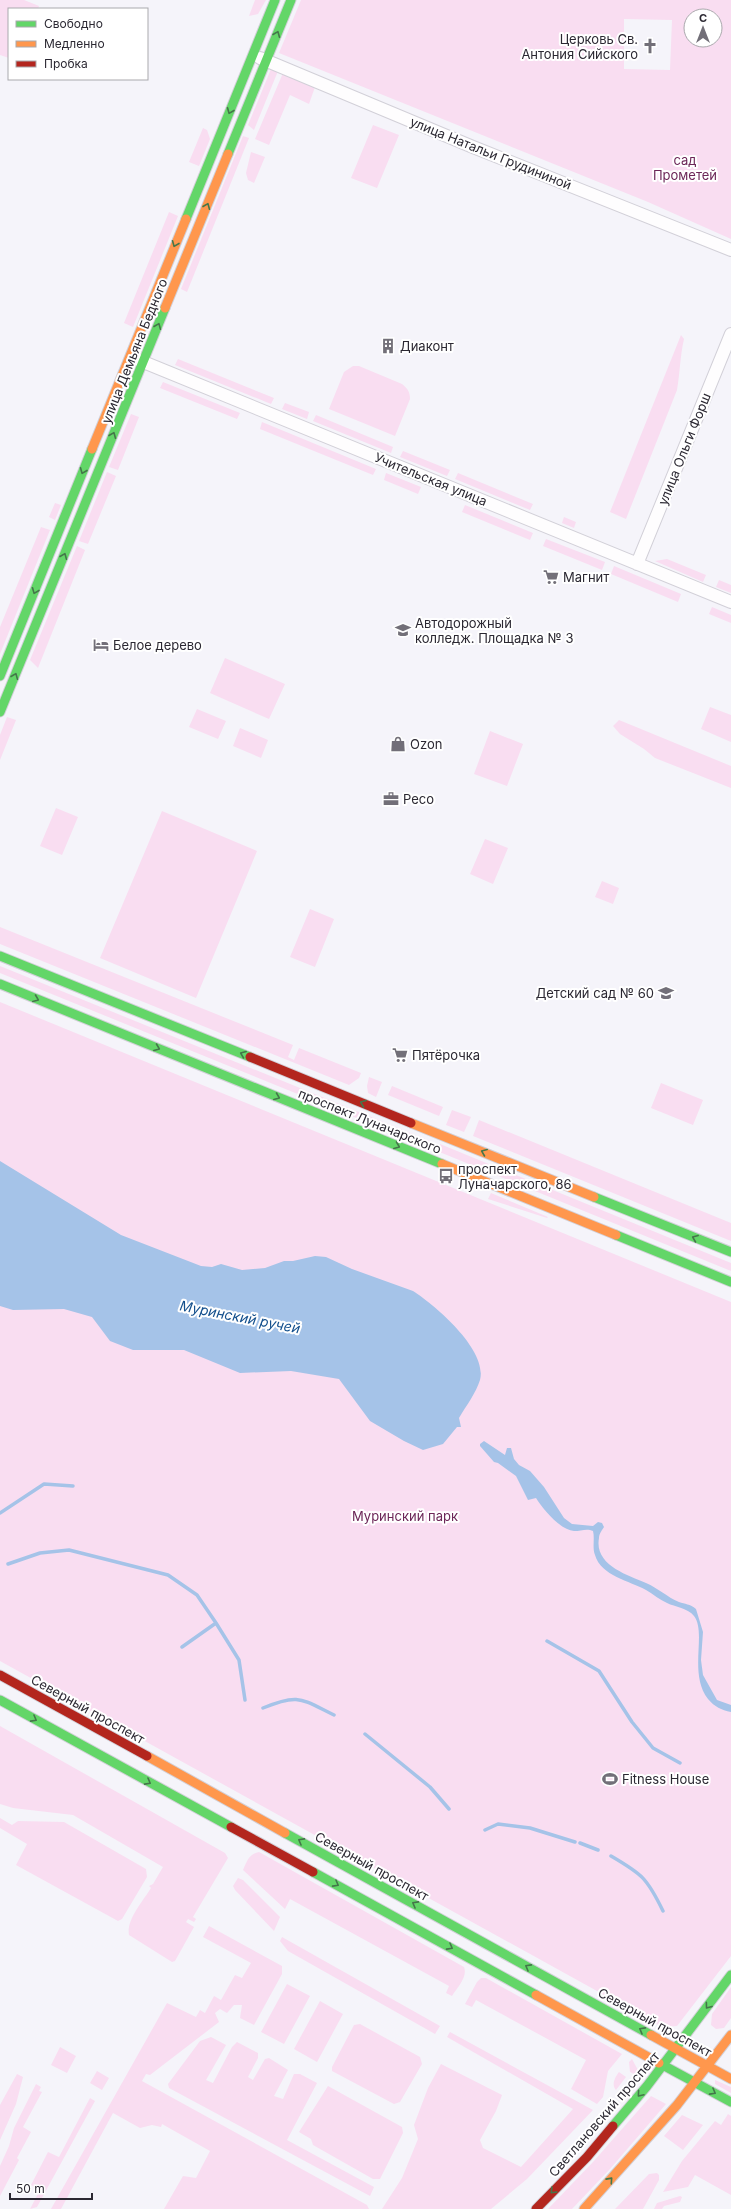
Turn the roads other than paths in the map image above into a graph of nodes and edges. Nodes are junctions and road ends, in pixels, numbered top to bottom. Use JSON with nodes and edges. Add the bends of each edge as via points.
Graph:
{"nodes":[{"id":1,"x":275,"y":0,"type":"edge"},
{"id":2,"x":291,"y":0,"type":"edge"},
{"id":3,"x":252,"y":55,"type":"junction"},
{"id":4,"x":266,"y":60,"type":"junction"},
{"id":5,"x":731,"y":250,"type":"edge"},
{"id":6,"x":731,"y":334,"type":"edge"},
{"id":7,"x":130,"y":357,"type":"junction"},
{"id":8,"x":143,"y":362,"type":"junction"},
{"id":9,"x":638,"y":564,"type":"junction"},
{"id":10,"x":731,"y":602,"type":"edge"},
{"id":11,"x":0,"y":676,"type":"edge"},
{"id":12,"x":0,"y":712,"type":"edge"},
{"id":13,"x":0,"y":956,"type":"edge"},
{"id":14,"x":0,"y":984,"type":"edge"},
{"id":15,"x":731,"y":1252,"type":"edge"},
{"id":16,"x":731,"y":1282,"type":"edge"},
{"id":17,"x":0,"y":1675,"type":"edge"},
{"id":18,"x":0,"y":1700,"type":"edge"},
{"id":19,"x":731,"y":1975,"type":"edge"},
{"id":20,"x":731,"y":2035,"type":"edge"},
{"id":21,"x":676,"y":2049,"type":"junction"},
{"id":22,"x":664,"y":2064,"type":"junction"},
{"id":23,"x":708,"y":2066,"type":"junction"},
{"id":24,"x":731,"y":2079,"type":"edge"},
{"id":25,"x":696,"y":2082,"type":"junction"},
{"id":26,"x":731,"y":2102,"type":"edge"},
{"id":27,"x":536,"y":2209,"type":"edge"},
{"id":28,"x":584,"y":2209,"type":"edge"}],
"edges":[{"from":1,"to":3,"type":"main road","name":"улица Демьяна Бедного"},
{"from":4,"to":2,"type":"main road","name":"улица Демьяна Бедного","one_way":true},
{"from":3,"to":4,"type":"street","name":"улица Натальи Грудининой"},
{"from":3,"to":7,"type":"main road","name":"улица Демьяна Бедного","one_way":true},
{"from":4,"to":5,"type":"street","name":"улица Натальи Грудининой","via":[[473,147]]},
{"from":8,"to":4,"type":"main road","name":"улица Демьяна Бедного","one_way":true},
{"from":6,"to":9,"type":"street","name":"улица Ольги Форш"},
{"from":7,"to":8,"type":"street","name":"Учительская улица"},
{"from":7,"to":11,"type":"main road","name":"улица Демьяна Бедного","one_way":true},
{"from":8,"to":9,"type":"street","name":"Учительская улица"},
{"from":12,"to":8,"type":"main road","name":"улица Демьяна Бедного","one_way":true},
{"from":9,"to":10,"type":"street","name":"Учительская улица"},
{"from":15,"to":13,"type":"main road","name":"проспект Луначарского","one_way":true},
{"from":14,"to":16,"type":"main road","name":"проспект Луначарского","one_way":true},
{"from":21,"to":17,"type":"main road","name":"Северный проспект","one_way":true},
{"from":18,"to":22,"type":"main road","one_way":true},
{"from":19,"to":21,"type":"main road","name":"Светлановский проспект","one_way":true},
{"from":20,"to":23,"type":"main road"},
{"from":21,"to":22,"type":"main road","name":"Светлановский проспект"},
{"from":21,"to":23,"type":"main road","name":"Северный проспект"},
{"from":22,"to":25,"type":"main road"},
{"from":22,"to":27,"type":"main road","name":"Светлановский проспект","one_way":true,"via":[[587,2157]]},
{"from":23,"to":24,"type":"main road","name":"Северный проспект"},
{"from":23,"to":25,"type":"main road"},
{"from":25,"to":26,"type":"main road","one_way":true},
{"from":28,"to":25,"type":"main road","one_way":true}]}
